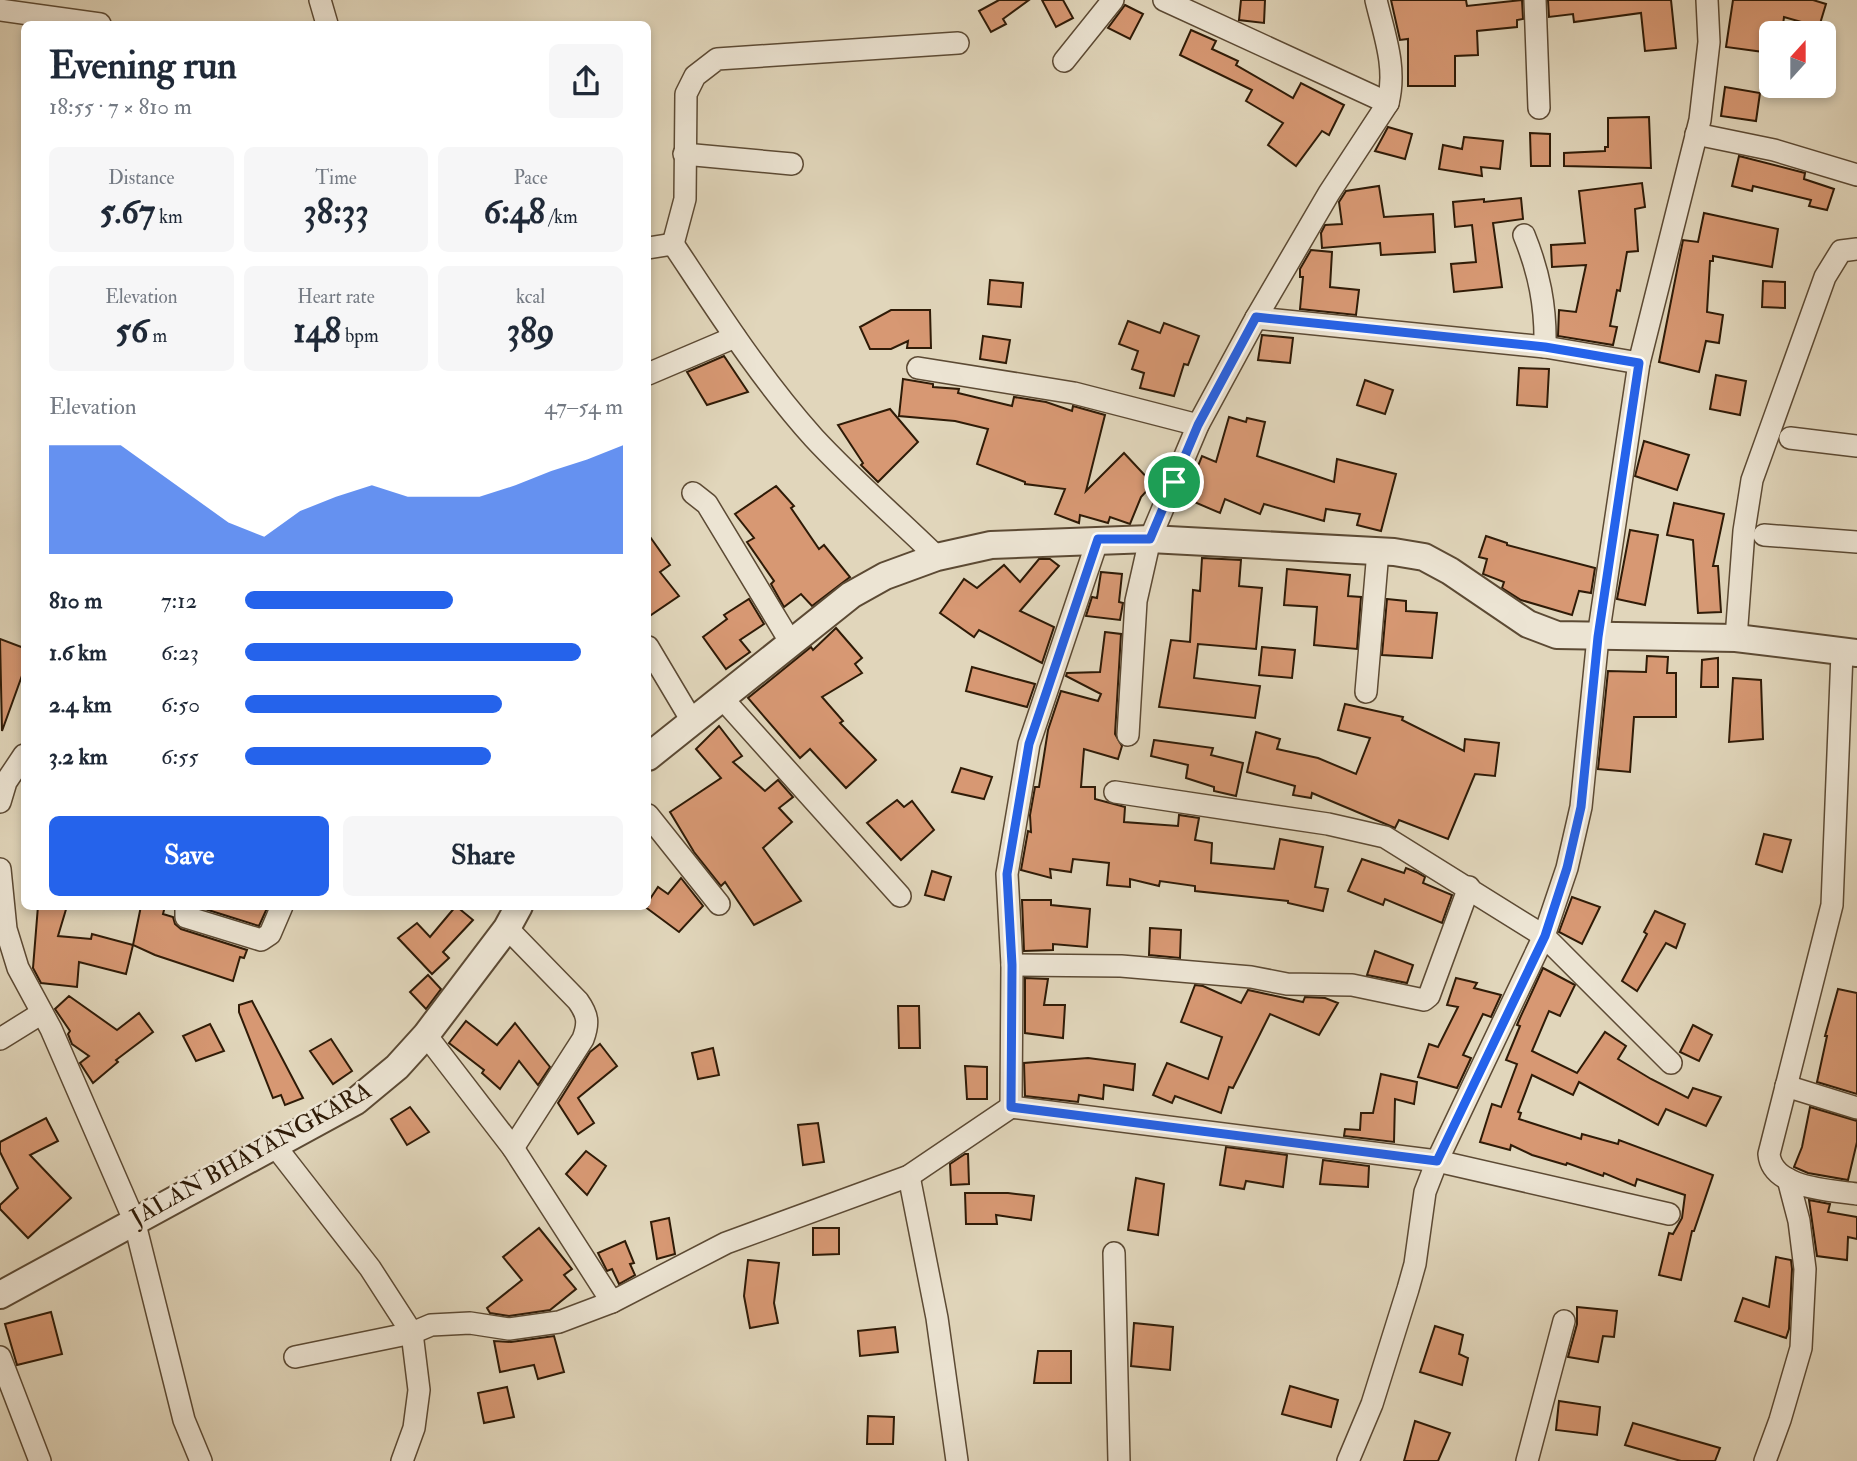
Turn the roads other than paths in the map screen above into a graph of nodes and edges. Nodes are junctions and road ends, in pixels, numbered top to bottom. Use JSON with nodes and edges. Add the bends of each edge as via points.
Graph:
{"nodes":[{"id":1,"x":320,"y":0,"type":"edge"},
{"id":2,"x":1113,"y":0,"type":"edge"},
{"id":3,"x":1164,"y":0,"type":"edge"},
{"id":4,"x":1376,"y":0,"type":"edge"},
{"id":5,"x":1535,"y":0,"type":"edge"},
{"id":6,"x":1707,"y":0,"type":"edge"},
{"id":7,"x":0,"y":10,"type":"edge"},
{"id":8,"x":79,"y":21,"type":"edge"},
{"id":9,"x":326,"y":21,"type":"edge"},
{"id":10,"x":958,"y":43,"type":"dead end"},
{"id":11,"x":1064,"y":61,"type":"dead end"},
{"id":12,"x":1388,"y":103,"type":"junction"},
{"id":13,"x":1538,"y":108,"type":"dead end"},
{"id":14,"x":1696,"y":134,"type":"junction"},
{"id":15,"x":684,"y":154,"type":"junction"},
{"id":16,"x":792,"y":164,"type":"dead end"},
{"id":17,"x":1857,"y":176,"type":"edge"},
{"id":18,"x":1524,"y":235,"type":"dead end"},
{"id":19,"x":673,"y":244,"type":"junction"},
{"id":20,"x":651,"y":247,"type":"edge"},
{"id":21,"x":1857,"y":249,"type":"edge"},
{"id":22,"x":1256,"y":317,"type":"junction"},
{"id":23,"x":735,"y":337,"type":"junction"},
{"id":24,"x":1545,"y":347,"type":"junction"},
{"id":25,"x":1639,"y":363,"type":"junction"},
{"id":26,"x":918,"y":368,"type":"dead end"},
{"id":27,"x":651,"y":373,"type":"edge"},
{"id":28,"x":1198,"y":425,"type":"junction"},
{"id":29,"x":1790,"y":438,"type":"dead end"},
{"id":30,"x":1857,"y":446,"type":"edge"},
{"id":31,"x":693,"y":493,"type":"dead end"},
{"id":32,"x":1764,"y":534,"type":"dead end"},
{"id":33,"x":1098,"y":539,"type":"junction"},
{"id":34,"x":1150,"y":539,"type":"junction"},
{"id":35,"x":1857,"y":541,"type":"edge"},
{"id":36,"x":1378,"y":551,"type":"junction"},
{"id":37,"x":937,"y":556,"type":"junction"},
{"id":38,"x":1598,"y":637,"type":"junction"},
{"id":39,"x":1736,"y":638,"type":"junction"},
{"id":40,"x":791,"y":643,"type":"junction"},
{"id":41,"x":651,"y":652,"type":"edge"},
{"id":42,"x":1849,"y":653,"type":"edge"},
{"id":43,"x":1366,"y":692,"type":"dead end"},
{"id":44,"x":722,"y":698,"type":"junction"},
{"id":45,"x":692,"y":722,"type":"junction"},
{"id":46,"x":1128,"y":735,"type":"dead end"},
{"id":47,"x":651,"y":755,"type":"edge"},
{"id":48,"x":21,"y":760,"type":"edge"},
{"id":49,"x":1115,"y":792,"type":"dead end"},
{"id":50,"x":0,"y":802,"type":"edge"},
{"id":51,"x":651,"y":819,"type":"edge"},
{"id":52,"x":0,"y":869,"type":"edge"},
{"id":53,"x":1469,"y":887,"type":"junction"},
{"id":54,"x":900,"y":896,"type":"dead end"},
{"id":55,"x":719,"y":904,"type":"dead end"},
{"id":56,"x":186,"y":910,"type":"edge"},
{"id":57,"x":280,"y":910,"type":"edge"},
{"id":58,"x":513,"y":917,"type":"edge"},
{"id":59,"x":3,"y":930,"type":"edge"},
{"id":60,"x":1545,"y":936,"type":"junction"},
{"id":61,"x":1012,"y":965,"type":"junction"},
{"id":62,"x":43,"y":1013,"type":"junction"},
{"id":63,"x":426,"y":1035,"type":"junction"},
{"id":64,"x":0,"y":1039,"type":"edge"},
{"id":65,"x":1671,"y":1063,"type":"dead end"},
{"id":66,"x":1786,"y":1086,"type":"junction"},
{"id":67,"x":1011,"y":1107,"type":"junction"},
{"id":68,"x":1857,"y":1108,"type":"edge"},
{"id":69,"x":275,"y":1146,"type":"junction"},
{"id":70,"x":513,"y":1148,"type":"junction"},
{"id":71,"x":1437,"y":1161,"type":"junction"},
{"id":72,"x":909,"y":1176,"type":"junction"},
{"id":73,"x":1788,"y":1179,"type":"junction"},
{"id":74,"x":1857,"y":1194,"type":"edge"},
{"id":75,"x":1670,"y":1214,"type":"dead end"},
{"id":76,"x":134,"y":1220,"type":"junction"},
{"id":77,"x":1114,"y":1253,"type":"dead end"},
{"id":78,"x":0,"y":1295,"type":"edge"},
{"id":79,"x":612,"y":1302,"type":"junction"},
{"id":80,"x":1564,"y":1321,"type":"dead end"},
{"id":81,"x":412,"y":1333,"type":"junction"},
{"id":82,"x":0,"y":1357,"type":"edge"},
{"id":83,"x":295,"y":1357,"type":"dead end"},
{"id":84,"x":40,"y":1461,"type":"edge"},
{"id":85,"x":201,"y":1461,"type":"edge"},
{"id":86,"x":402,"y":1461,"type":"edge"},
{"id":87,"x":957,"y":1461,"type":"edge"},
{"id":88,"x":1118,"y":1461,"type":"edge"},
{"id":89,"x":1348,"y":1461,"type":"edge"},
{"id":90,"x":1527,"y":1461,"type":"edge"},
{"id":91,"x":1765,"y":1461,"type":"edge"}],
"edges":[{"from":1,"to":9,"type":"street"},
{"from":2,"to":11,"type":"street"},
{"from":3,"to":12,"type":"street"},
{"from":4,"to":12,"type":"street","via":[[1392,64]]},
{"from":5,"to":13,"type":"street"},
{"from":6,"to":14,"type":"street","via":[[1709,42]]},
{"from":7,"to":8,"type":"street"},
{"from":10,"to":15,"type":"street","via":[[717,59],[695,76],[686,94]]},
{"from":12,"to":22,"type":"street"},
{"from":14,"to":17,"type":"street","via":[[1774,150]]},
{"from":14,"to":25,"type":"street"},
{"from":15,"to":16,"type":"street"},
{"from":15,"to":19,"type":"street","via":[[685,199]]},
{"from":18,"to":24,"type":"street","via":[[1543,296]]},
{"from":19,"to":20,"type":"street"},
{"from":19,"to":23,"type":"street"},
{"from":21,"to":39,"type":"street","via":[[1841,251],[1832,262],[1752,480]]},
{"from":22,"to":24,"type":"street"},
{"from":22,"to":28,"type":"street"},
{"from":23,"to":27,"type":"street"},
{"from":23,"to":37,"type":"street","via":[[815,438]]},
{"from":24,"to":25,"type":"street"},
{"from":25,"to":38,"type":"street"},
{"from":26,"to":28,"type":"street","via":[[1074,393]]},
{"from":28,"to":34,"type":"street"},
{"from":29,"to":30,"type":"street"},
{"from":31,"to":40,"type":"street","via":[[707,504]]},
{"from":32,"to":35,"type":"street"},
{"from":33,"to":34,"type":"street"},
{"from":33,"to":37,"type":"street","via":[[991,545]]},
{"from":33,"to":61,"type":"street","via":[[1029,744],[1007,874]]},
{"from":34,"to":36,"type":"street"},
{"from":34,"to":46,"type":"street","via":[[1136,601]]},
{"from":36,"to":38,"type":"street","via":[[1424,556],[1528,624],[1557,635]]},
{"from":36,"to":43,"type":"street"},
{"from":37,"to":40,"type":"street","via":[[851,595]]},
{"from":38,"to":39,"type":"street"},
{"from":38,"to":60,"type":"street","via":[[1581,807]]},
{"from":39,"to":42,"type":"street"},
{"from":40,"to":44,"type":"street"},
{"from":41,"to":45,"type":"street"},
{"from":42,"to":66,"type":"street","via":[[1832,905]]},
{"from":44,"to":45,"type":"street"},
{"from":44,"to":54,"type":"street"},
{"from":45,"to":47,"type":"street"},
{"from":48,"to":50,"type":"street"},
{"from":49,"to":53,"type":"street","via":[[1385,837]]},
{"from":51,"to":55,"type":"street"},
{"from":52,"to":59,"type":"street"},
{"from":53,"to":60,"type":"street"},
{"from":53,"to":61,"type":"street","via":[[1424,1000],[1352,985],[1287,984],[1121,966]]},
{"from":56,"to":57,"type":"street","via":[[186,917],[261,940],[270,934]]},
{"from":58,"to":63,"type":"street","name":"JALAN BHAYANGKARA"},
{"from":58,"to":70,"type":"street","via":[[578,1001],[588,1026]]},
{"from":59,"to":62,"type":"street"},
{"from":60,"to":65,"type":"street"},
{"from":60,"to":71,"type":"street"},
{"from":61,"to":67,"type":"street"},
{"from":62,"to":64,"type":"street"},
{"from":62,"to":76,"type":"street"},
{"from":63,"to":69,"type":"street","name":"JALAN BHAYANGKARA","via":[[356,1101]]},
{"from":63,"to":70,"type":"street"},
{"from":66,"to":68,"type":"street"},
{"from":66,"to":73,"type":"street","via":[[1769,1154],[1774,1171]]},
{"from":67,"to":71,"type":"street"},
{"from":67,"to":72,"type":"street"},
{"from":69,"to":76,"type":"street","name":"JALAN BHAYANGKARA"},
{"from":69,"to":81,"type":"street","via":[[354,1247]]},
{"from":70,"to":79,"type":"street"},
{"from":71,"to":75,"type":"street"},
{"from":71,"to":89,"type":"street","via":[[1425,1192],[1408,1289],[1372,1404]]},
{"from":72,"to":79,"type":"street","via":[[726,1243]]},
{"from":72,"to":87,"type":"street","via":[[937,1318]]},
{"from":73,"to":74,"type":"street"},
{"from":73,"to":91,"type":"street","via":[[1805,1269],[1801,1348]]},
{"from":76,"to":78,"type":"street","name":"JALAN BHAYANGKARA"},
{"from":76,"to":85,"type":"street","via":[[184,1420]]},
{"from":77,"to":88,"type":"street"},
{"from":79,"to":81,"type":"street","via":[[559,1322],[520,1329],[454,1322]]},
{"from":80,"to":90,"type":"street"},
{"from":81,"to":83,"type":"street"},
{"from":81,"to":86,"type":"street","via":[[419,1390],[414,1428]]},
{"from":82,"to":84,"type":"street"}]}
